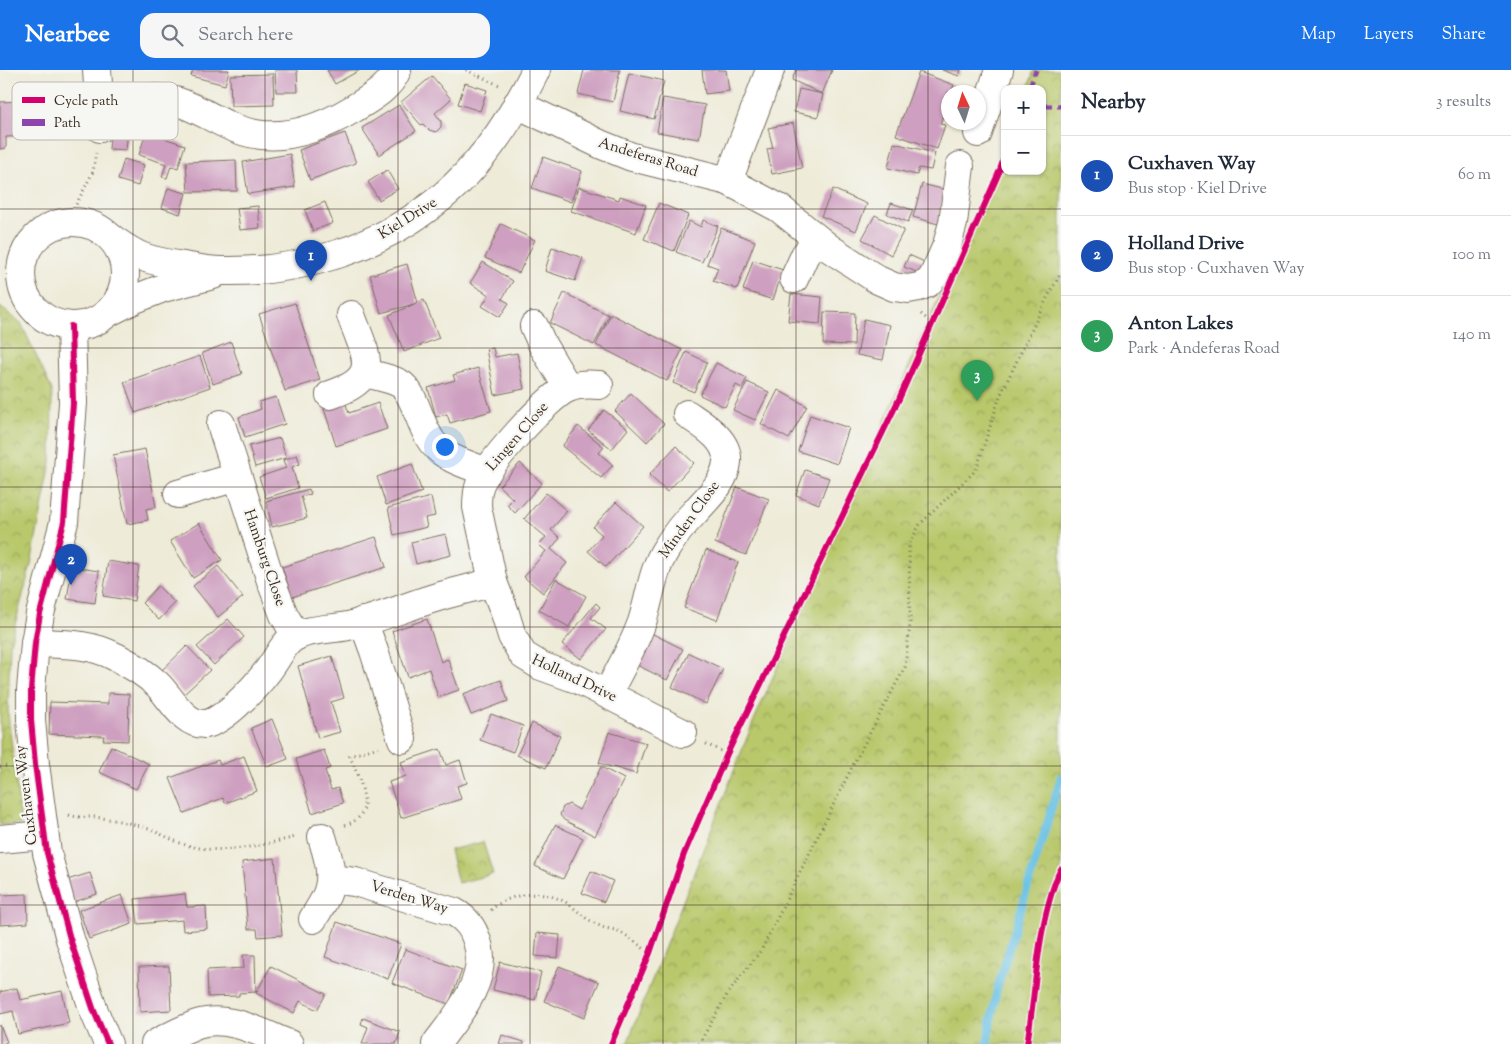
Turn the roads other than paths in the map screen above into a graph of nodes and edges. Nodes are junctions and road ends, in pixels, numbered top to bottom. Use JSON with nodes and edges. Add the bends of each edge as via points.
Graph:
{"nodes":[{"id":1,"x":397,"y":70,"type":"edge"},
{"id":2,"x":536,"y":70,"type":"edge"},
{"id":3,"x":770,"y":70,"type":"edge"},
{"id":4,"x":999,"y":70,"type":"edge"},
{"id":5,"x":520,"y":99,"type":"junction"},
{"id":6,"x":178,"y":103,"type":"edge"},
{"id":7,"x":978,"y":133,"type":"dead end"},
{"id":8,"x":960,"y":166,"type":"dead end"},
{"id":9,"x":728,"y":181,"type":"junction"},
{"id":10,"x":111,"y":238,"type":"junction"},
{"id":11,"x":817,"y":239,"type":"junction"},
{"id":12,"x":220,"y":272,"type":"junction"},
{"id":13,"x":10,"y":273,"type":"edge"},
{"id":14,"x":794,"y":279,"type":"dead end"},
{"id":15,"x":109,"y":312,"type":"junction"},
{"id":16,"x":351,"y":315,"type":"dead end"},
{"id":17,"x":72,"y":326,"type":"junction"},
{"id":18,"x":534,"y":326,"type":"dead end"},
{"id":19,"x":366,"y":372,"type":"junction"},
{"id":20,"x":599,"y":385,"type":"dead end"},
{"id":21,"x":568,"y":388,"type":"junction"},
{"id":22,"x":330,"y":395,"type":"dead end"},
{"id":23,"x":687,"y":414,"type":"dead end"},
{"id":24,"x":221,"y":424,"type":"dead end"},
{"id":25,"x":487,"y":472,"type":"junction"},
{"id":26,"x":237,"y":477,"type":"junction"},
{"id":27,"x":178,"y":494,"type":"dead end"},
{"id":28,"x":493,"y":582,"type":"junction"},
{"id":29,"x":363,"y":622,"type":"junction"},
{"id":30,"x":296,"y":636,"type":"junction"},
{"id":31,"x":35,"y":643,"type":"junction"},
{"id":32,"x":607,"y":694,"type":"junction"},
{"id":33,"x":683,"y":733,"type":"dead end"},
{"id":34,"x":402,"y":739,"type":"road end"},
{"id":35,"x":320,"y":833,"type":"road end"},
{"id":36,"x":44,"y":834,"type":"junction"},
{"id":37,"x":0,"y":839,"type":"edge"},
{"id":38,"x":331,"y":879,"type":"junction"},
{"id":39,"x":313,"y":919,"type":"dead end"},
{"id":40,"x":108,"y":1044,"type":"edge"},
{"id":41,"x":155,"y":1044,"type":"edge"},
{"id":42,"x":289,"y":1044,"type":"edge"},
{"id":43,"x":436,"y":1044,"type":"edge"}],
"edges":[{"from":1,"to":6,"type":"street","via":[[387,85],[349,112],[289,135],[271,136],[238,130]]},
{"from":2,"to":5,"type":"street","name":"Kiel Drive"},
{"from":3,"to":9,"type":"street"},
{"from":4,"to":7,"type":"street"},
{"from":5,"to":9,"type":"street","name":"Andeferas Road","via":[[602,146],[632,157]]},
{"from":5,"to":12,"type":"street","name":"Kiel Drive","via":[[496,137],[465,175],[443,196],[401,226],[353,249],[297,265]]},
{"from":8,"to":11,"type":"street","name":"Andeferas Road","via":[[953,223],[934,276],[928,283],[908,289],[894,288]]},
{"from":9,"to":11,"type":"street","name":"Andeferas Road","via":[[779,208]]},
{"from":10,"to":12,"type":"street","name":"Kiel Drive","via":[[144,257]]},
{"from":10,"to":13,"type":"street","via":[[97,227],[79,222],[46,228],[32,240],[21,267]]},
{"from":10,"to":15,"type":"street","via":[[123,258],[126,276],[120,299]]},
{"from":11,"to":14,"type":"street","via":[[805,254]]},
{"from":12,"to":15,"type":"street","name":"Kiel Drive","via":[[163,288]]},
{"from":13,"to":17,"type":"street","via":[[21,281],[34,310],[49,321]]},
{"from":15,"to":17,"type":"street","via":[[86,325]]},
{"from":16,"to":19,"type":"street","via":[[366,358]]},
{"from":17,"to":31,"type":"street","name":"Cuxhaven Way","via":[[73,403],[64,522]]},
{"from":18,"to":21,"type":"street"},
{"from":19,"to":22,"type":"street","via":[[355,385]]},
{"from":19,"to":25,"type":"street","via":[[406,388],[432,443],[443,453]]},
{"from":20,"to":21,"type":"street","name":"Lingen Close"},
{"from":21,"to":25,"type":"street","name":"Lingen Close","via":[[552,397]]},
{"from":23,"to":32,"type":"street","name":"Minden Close","via":[[719,440],[727,461],[710,496],[660,558],[637,636]]},
{"from":24,"to":26,"type":"street","name":"Hamburg Close"},
{"from":25,"to":28,"type":"street","name":"Lingen Close","via":[[480,484],[477,507]]},
{"from":26,"to":27,"type":"street"},
{"from":26,"to":30,"type":"street","name":"Hamburg Close","via":[[284,615]]},
{"from":28,"to":29,"type":"street"},
{"from":28,"to":32,"type":"street","name":"Holland Drive","via":[[512,636],[523,655]]},
{"from":29,"to":30,"type":"street"},
{"from":29,"to":34,"type":"street"},
{"from":30,"to":31,"type":"street","via":[[283,647],[258,684],[224,714],[204,724],[185,716],[157,685],[115,656],[78,644]]},
{"from":31,"to":36,"type":"street","name":"Cuxhaven Way","via":[[31,720]]},
{"from":32,"to":33,"type":"street","name":"Holland Drive"},
{"from":35,"to":38,"type":"street"},
{"from":36,"to":37,"type":"street","name":"Cuxhaven Way"},
{"from":36,"to":40,"type":"street","name":"Cuxhaven Way","via":[[70,939]]},
{"from":38,"to":39,"type":"street","via":[[328,892]]},
{"from":38,"to":43,"type":"street","name":"Verden Way","via":[[355,882],[454,912],[472,928],[480,952],[480,968],[465,1004]]},
{"from":41,"to":42,"type":"street","via":[[212,1021],[250,1028]]}]}
